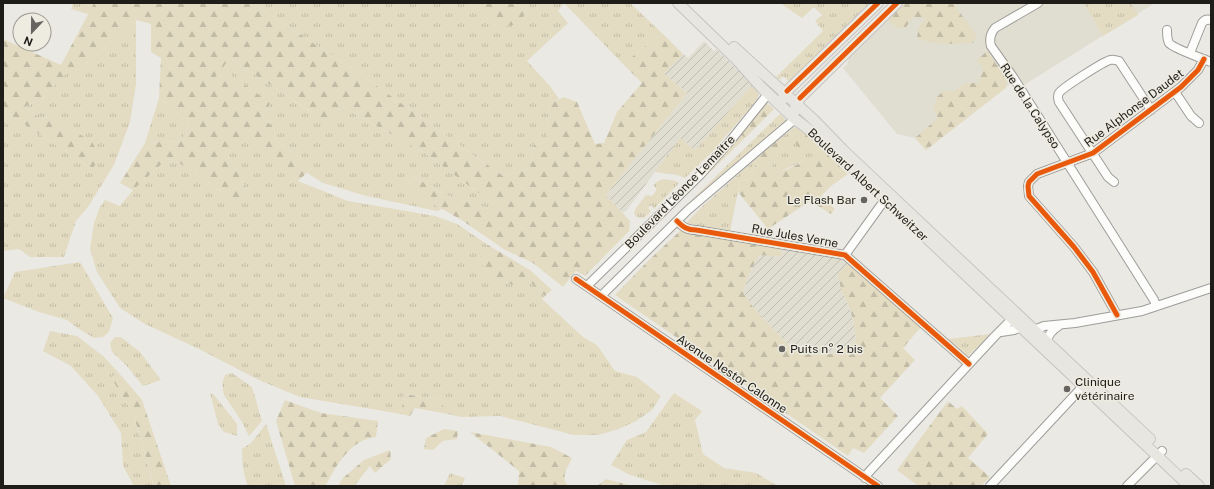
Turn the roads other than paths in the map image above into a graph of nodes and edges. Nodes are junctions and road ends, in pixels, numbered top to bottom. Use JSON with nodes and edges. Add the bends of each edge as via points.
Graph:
{"nodes":[{"id":1,"x":678,"y":3,"type":"edge"},
{"id":2,"x":688,"y":3,"type":"edge"},
{"id":3,"x":878,"y":3,"type":"edge"},
{"id":4,"x":897,"y":3,"type":"edge"},
{"id":5,"x":1038,"y":3,"type":"edge"},
{"id":6,"x":1211,"y":20,"type":"edge"},
{"id":7,"x":1167,"y":30,"type":"dead end"},
{"id":8,"x":1190,"y":53,"type":"junction"},
{"id":9,"x":1208,"y":60,"type":"edge"},
{"id":10,"x":1175,"y":92,"type":"junction"},
{"id":11,"x":778,"y":97,"type":"junction"},
{"id":12,"x":1151,"y":110,"type":"junction"},
{"id":13,"x":795,"y":112,"type":"junction"},
{"id":14,"x":1199,"y":123,"type":"dead end"},
{"id":15,"x":1093,"y":153,"type":"junction"},
{"id":16,"x":1067,"y":163,"type":"junction"},
{"id":17,"x":1114,"y":182,"type":"dead end"},
{"id":18,"x":888,"y":197,"type":"junction"},
{"id":19,"x":677,"y":221,"type":"junction"},
{"id":20,"x":845,"y":255,"type":"junction"},
{"id":21,"x":576,"y":279,"type":"dead end"},
{"id":22,"x":587,"y":286,"type":"junction"},
{"id":23,"x":1211,"y":288,"type":"edge"},
{"id":24,"x":601,"y":296,"type":"junction"},
{"id":25,"x":1156,"y":306,"type":"junction"},
{"id":26,"x":1117,"y":315,"type":"junction"},
{"id":27,"x":1012,"y":319,"type":"junction"},
{"id":28,"x":1060,"y":325,"type":"junction"},
{"id":29,"x":1021,"y":328,"type":"junction"},
{"id":30,"x":1001,"y":332,"type":"junction"},
{"id":31,"x":1034,"y":332,"type":"junction"},
{"id":32,"x":1044,"y":344,"type":"junction"},
{"id":33,"x":968,"y":364,"type":"junction"},
{"id":34,"x":1086,"y":383,"type":"junction"},
{"id":35,"x":1160,"y":454,"type":"junction"},
{"id":36,"x":865,"y":478,"type":"junction"},
{"id":37,"x":878,"y":486,"type":"edge"},
{"id":38,"x":990,"y":486,"type":"edge"},
{"id":39,"x":1127,"y":486,"type":"edge"},
{"id":40,"x":1189,"y":486,"type":"edge"},
{"id":41,"x":1199,"y":486,"type":"edge"}],
"edges":[{"from":1,"to":11,"type":"main road","name":"Boulevard Albert Schweitzer"},
{"from":2,"to":11,"type":"main road","name":"Boulevard Albert Schweitzer"},
{"from":3,"to":11,"type":"main road"},
{"from":4,"to":13,"type":"main road","via":[[803,96]]},
{"from":5,"to":16,"type":"street","name":"Rue de la Calypso","via":[[995,28],[990,42]]},
{"from":6,"to":8,"type":"street","via":[[1204,20],[1202,23]]},
{"from":7,"to":8,"type":"street","via":[[1170,44]]},
{"from":8,"to":9,"type":"street"},
{"from":9,"to":10,"type":"street","name":"Rue Alphonse Daudet"},
{"from":10,"to":12,"type":"street","name":"Rue Alphonse Daudet"},
{"from":10,"to":14,"type":"street"},
{"from":11,"to":13,"type":"main road","name":"Boulevard Albert Schweitzer"},
{"from":11,"to":13,"type":"main road","name":"Boulevard Albert Schweitzer"},
{"from":11,"to":22,"type":"street","name":"Boulevard Léonce Lemaître","via":[[736,134],[700,175]]},
{"from":12,"to":15,"type":"street","name":"Rue Alphonse Daudet"},
{"from":12,"to":15,"type":"street","via":[[1116,60],[1108,60],[1073,82],[1057,97]]},
{"from":13,"to":18,"type":"main road","name":"Boulevard Albert Schweitzer"},
{"from":13,"to":18,"type":"main road","name":"Boulevard Albert Schweitzer","via":[[836,143]]},
{"from":13,"to":19,"type":"street","name":"Boulevard Léonce Lemaître"},
{"from":15,"to":16,"type":"street","name":"Rue Alphonse Daudet"},
{"from":15,"to":17,"type":"street"},
{"from":16,"to":25,"type":"street","name":"Rue de la Calypso"},
{"from":16,"to":26,"type":"street","name":"Rue Alphonse Daudet","via":[[1037,174],[1029,182],[1029,196],[1093,272]]},
{"from":18,"to":20,"type":"street"},
{"from":18,"to":27,"type":"main road","name":"Boulevard Albert Schweitzer"},
{"from":18,"to":31,"type":"main road","name":"Boulevard Albert Schweitzer"},
{"from":19,"to":20,"type":"street","name":"Rue Jules Verne","via":[[690,230]]},
{"from":19,"to":24,"type":"street","name":"Boulevard Léonce Lemaître"},
{"from":20,"to":33,"type":"street","name":"Rue Jules Verne"},
{"from":21,"to":22,"type":"street","name":"Avenue Nestor Calonne"},
{"from":22,"to":24,"type":"street","name":"Avenue Nestor Calonne"},
{"from":23,"to":25,"type":"street"},
{"from":24,"to":36,"type":"street","name":"Avenue Nestor Calonne"},
{"from":25,"to":26,"type":"street"},
{"from":26,"to":28,"type":"street"},
{"from":27,"to":29,"type":"main road","name":"Boulevard Albert Schweitzer"},
{"from":27,"to":30,"type":"street"},
{"from":27,"to":31,"type":"street","via":[[1018,318]]},
{"from":28,"to":31,"type":"street","via":[[1044,326]]},
{"from":28,"to":32,"type":"street","via":[[1053,329]]},
{"from":29,"to":30,"type":"street"},
{"from":29,"to":31,"type":"street","via":[[1025,326]]},
{"from":29,"to":32,"type":"main road","name":"Boulevard Albert Schweitzer"},
{"from":30,"to":33,"type":"street"},
{"from":31,"to":32,"type":"main road","name":"Boulevard Albert Schweitzer"},
{"from":32,"to":34,"type":"main road","name":"Boulevard Albert Schweitzer"},
{"from":33,"to":36,"type":"street"},
{"from":34,"to":35,"type":"main road","name":"Boulevard Albert Schweitzer"},
{"from":34,"to":38,"type":"street"},
{"from":35,"to":39,"type":"street"},
{"from":35,"to":40,"type":"main road","name":"Boulevard Albert Schweitzer"},
{"from":35,"to":41,"type":"main road","name":"Boulevard Albert Schweitzer"},
{"from":36,"to":37,"type":"street","name":"Avenue Nestor Calonne"}]}
